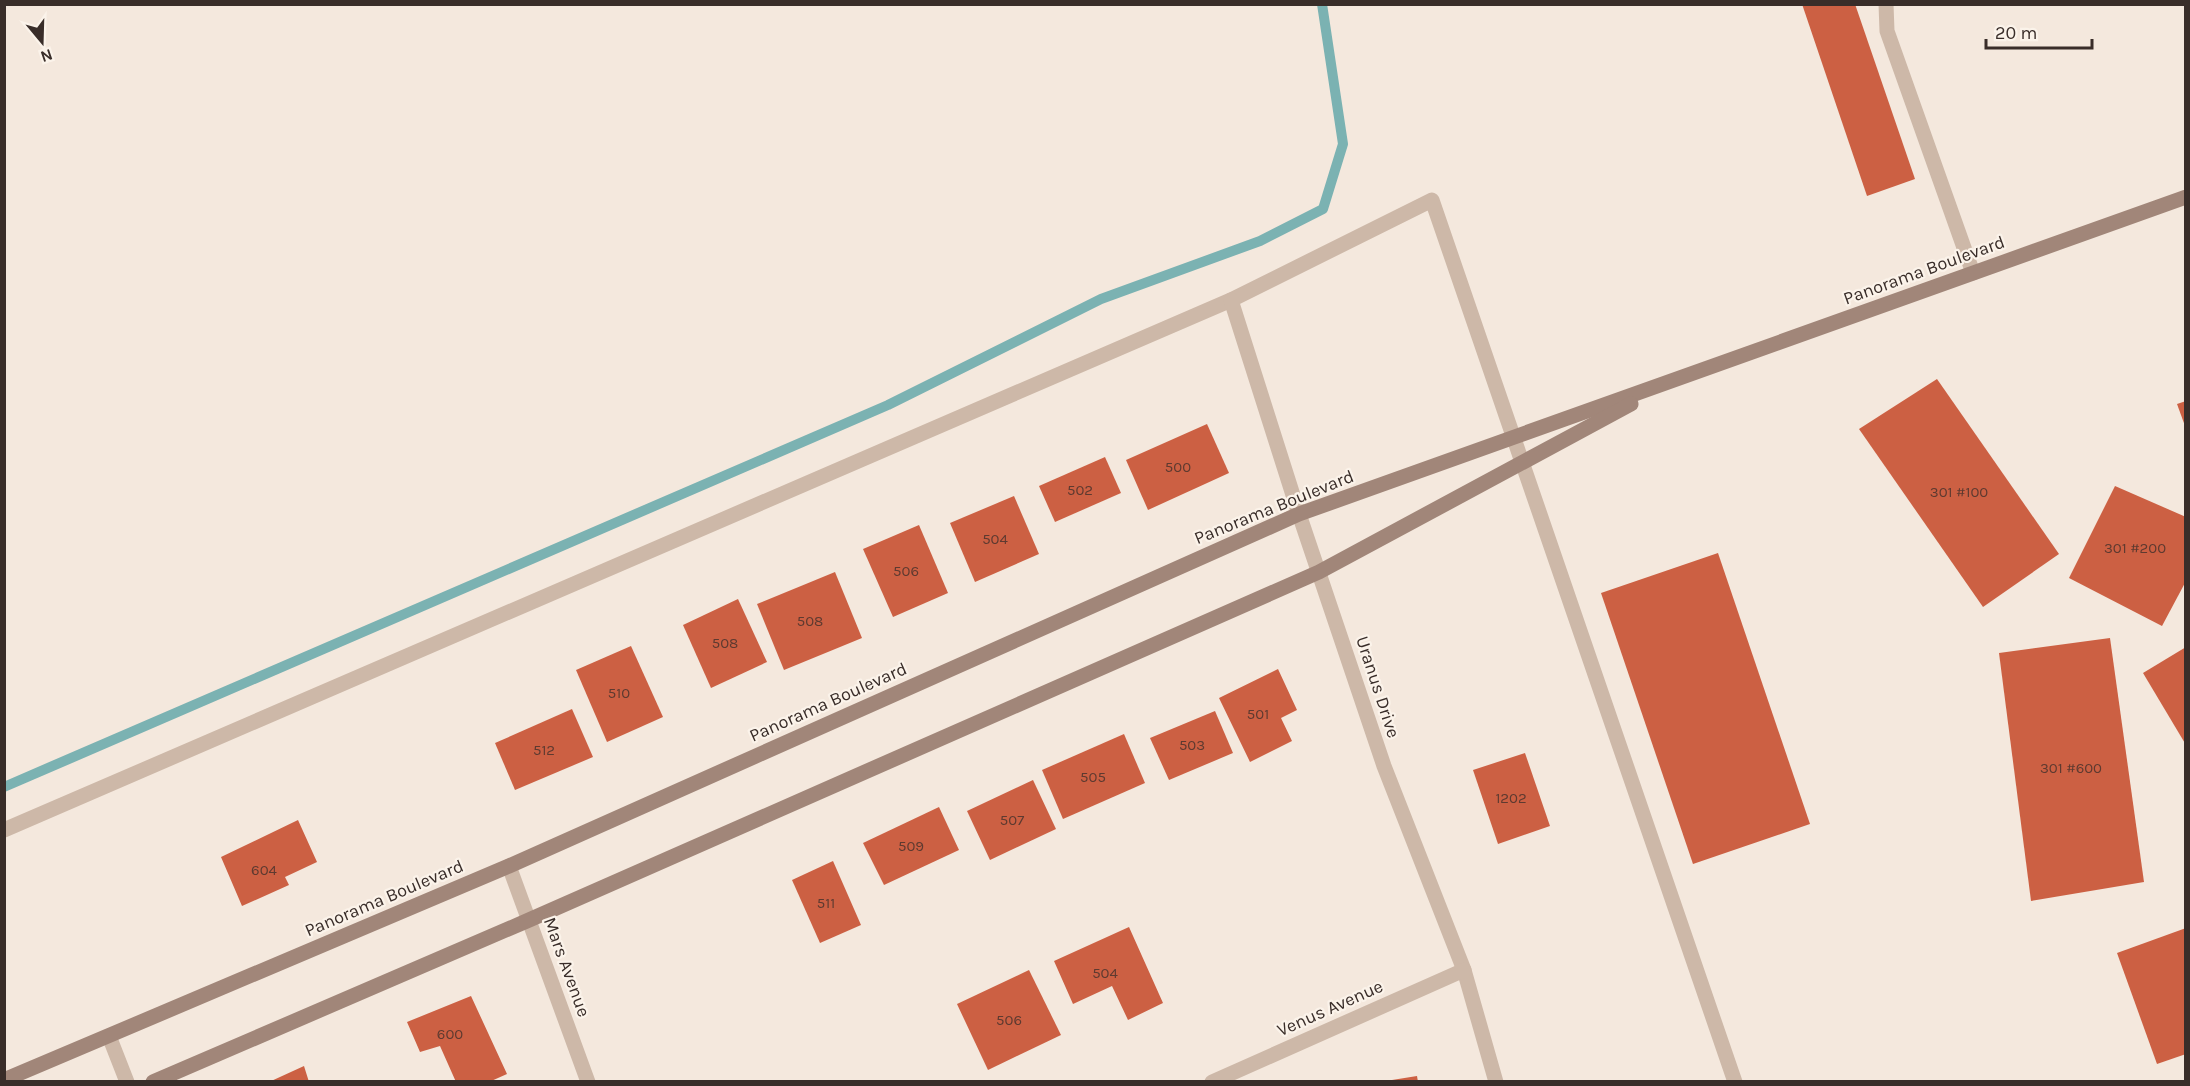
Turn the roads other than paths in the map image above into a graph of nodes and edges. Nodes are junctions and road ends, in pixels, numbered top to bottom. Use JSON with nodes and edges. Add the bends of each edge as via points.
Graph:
{"nodes":[{"id":1,"x":1886,"y":4,"type":"edge"},
{"id":2,"x":2186,"y":197,"type":"edge"},
{"id":3,"x":1973,"y":273,"type":"junction"},
{"id":4,"x":1231,"y":300,"type":"junction"},
{"id":5,"x":1676,"y":380,"type":"junction"},
{"id":6,"x":1515,"y":437,"type":"junction"},
{"id":7,"x":1523,"y":462,"type":"junction"},
{"id":8,"x":1299,"y":514,"type":"junction"},
{"id":9,"x":1319,"y":572,"type":"junction"},
{"id":10,"x":4,"y":830,"type":"edge"},
{"id":11,"x":509,"y":866,"type":"junction"},
{"id":12,"x":529,"y":920,"type":"junction"},
{"id":13,"x":1464,"y":970,"type":"junction"},
{"id":14,"x":109,"y":1036,"type":"junction"},
{"id":15,"x":4,"y":1080,"type":"edge"},
{"id":16,"x":127,"y":1082,"type":"edge"},
{"id":17,"x":153,"y":1082,"type":"edge"},
{"id":18,"x":588,"y":1082,"type":"edge"},
{"id":19,"x":1212,"y":1082,"type":"edge"},
{"id":20,"x":1496,"y":1082,"type":"edge"},
{"id":21,"x":1735,"y":1082,"type":"edge"}],
"edges":[{"from":1,"to":3,"type":"street","via":[[1887,31]]},
{"from":2,"to":3,"type":"main road","name":"Panorama Boulevard"},
{"from":3,"to":5,"type":"main road","name":"Panorama Boulevard"},
{"from":4,"to":6,"type":"street","via":[[1432,200]]},
{"from":4,"to":8,"type":"street","name":"Uranus Drive"},
{"from":4,"to":10,"type":"street"},
{"from":5,"to":6,"type":"main road","name":"Panorama Boulevard"},
{"from":5,"to":7,"type":"main road","name":"Panorama Boulevard"},
{"from":6,"to":7,"type":"street"},
{"from":6,"to":8,"type":"main road","name":"Panorama Boulevard"},
{"from":7,"to":9,"type":"main road","name":"Panorama Boulevard"},
{"from":7,"to":21,"type":"street"},
{"from":8,"to":9,"type":"street","name":"Uranus Drive"},
{"from":8,"to":11,"type":"main road","name":"Panorama Boulevard"},
{"from":9,"to":12,"type":"main road","name":"Panorama Boulevard"},
{"from":9,"to":13,"type":"street","name":"Uranus Drive","via":[[1384,766]]},
{"from":11,"to":12,"type":"street","name":"Mars Avenue"},
{"from":11,"to":14,"type":"main road","name":"Panorama Boulevard"},
{"from":12,"to":17,"type":"main road","name":"Panorama Boulevard"},
{"from":12,"to":18,"type":"street","name":"Mars Avenue"},
{"from":13,"to":19,"type":"street","name":"Venus Avenue"},
{"from":13,"to":20,"type":"street","name":"Uranus Drive"},
{"from":14,"to":15,"type":"main road","name":"Panorama Boulevard"},
{"from":14,"to":16,"type":"street"}]}
